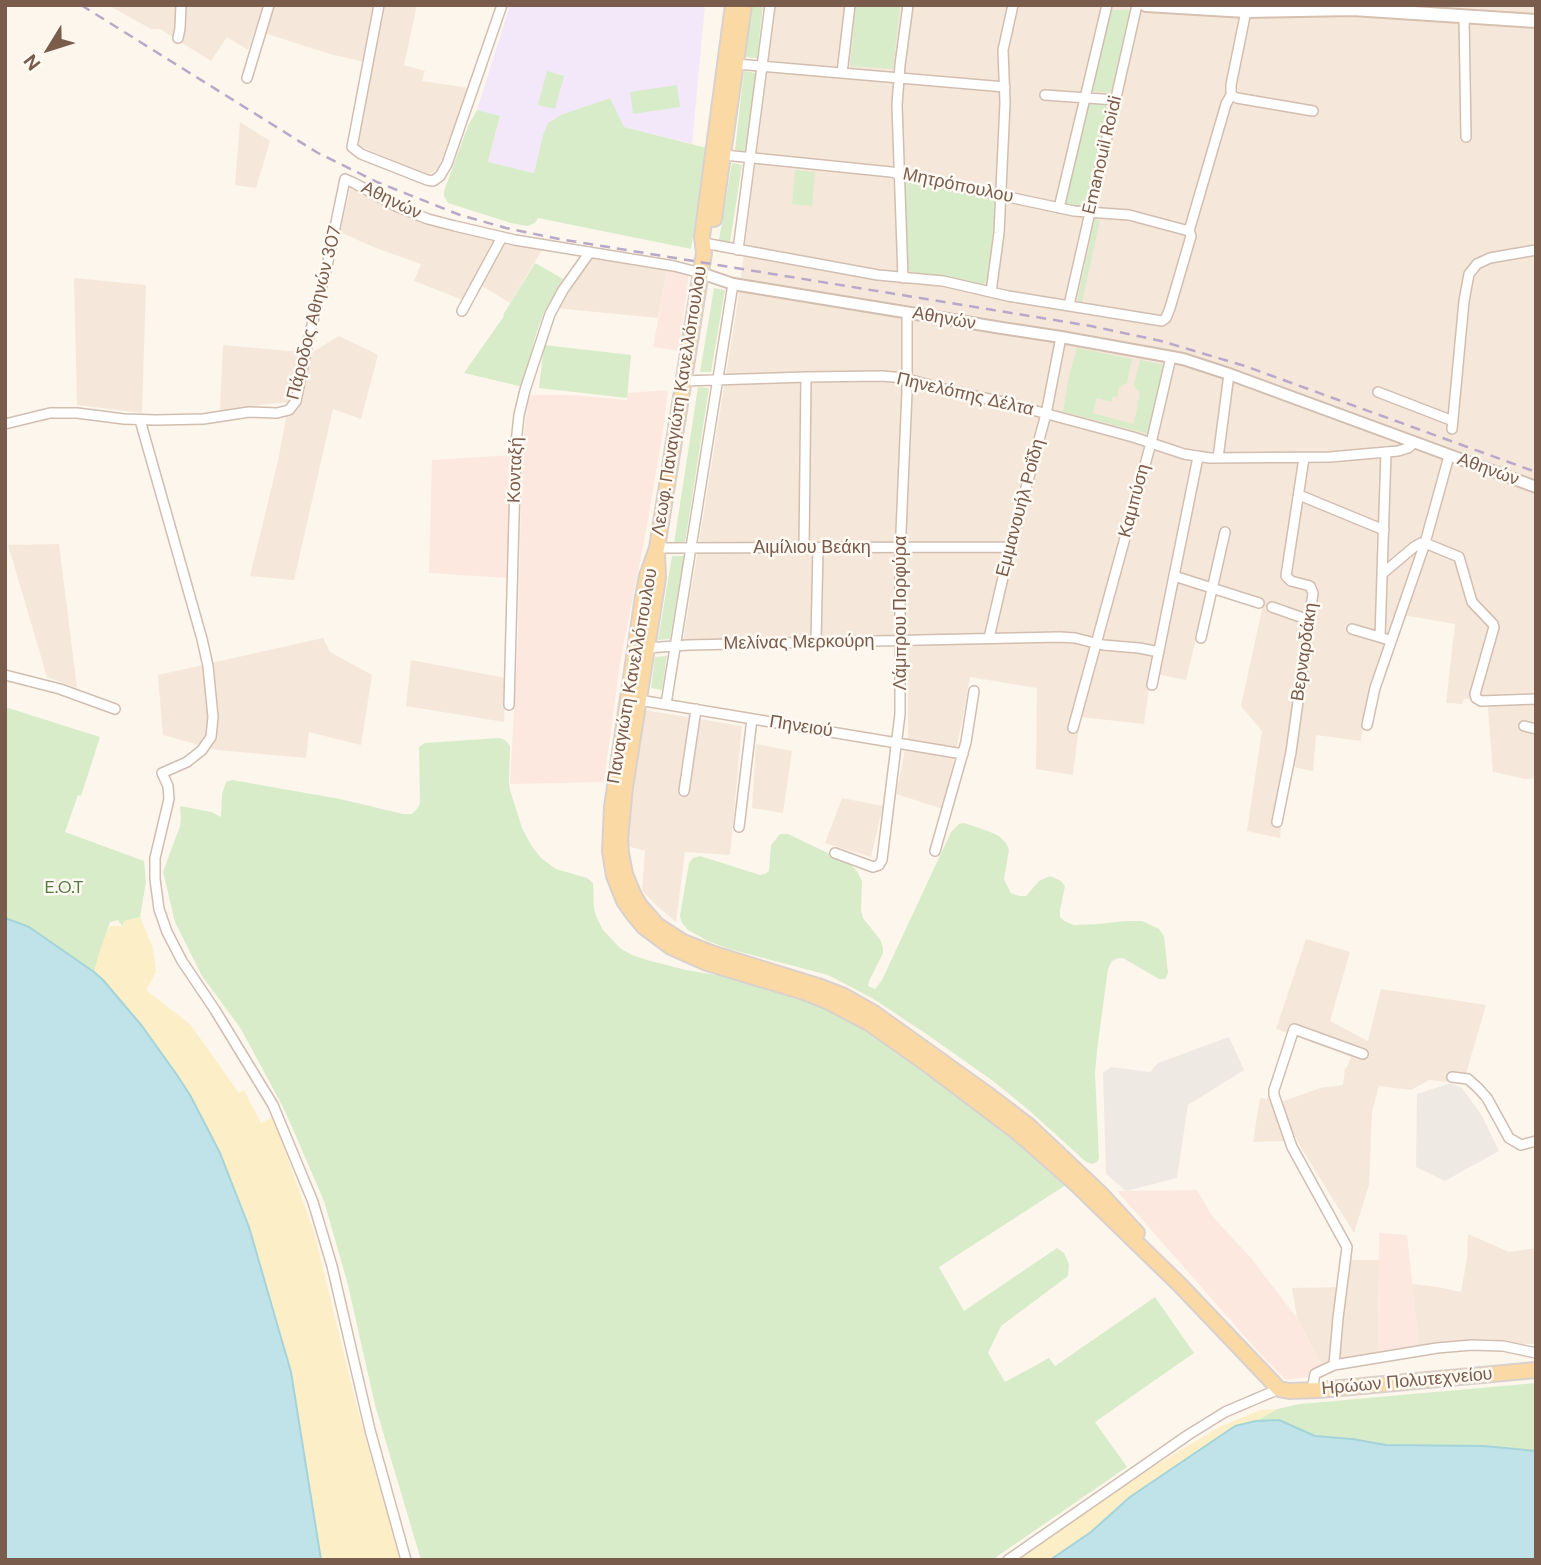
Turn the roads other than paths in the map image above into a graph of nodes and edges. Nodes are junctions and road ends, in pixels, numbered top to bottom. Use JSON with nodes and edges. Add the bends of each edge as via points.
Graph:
{"nodes":[{"id":1,"x":181,"y":5,"type":"edge"},
{"id":2,"x":269,"y":5,"type":"edge"},
{"id":3,"x":379,"y":5,"type":"edge"},
{"id":4,"x":502,"y":5,"type":"edge"},
{"id":5,"x":733,"y":5,"type":"edge"},
{"id":6,"x":744,"y":5,"type":"edge"},
{"id":7,"x":770,"y":5,"type":"edge"},
{"id":8,"x":850,"y":5,"type":"edge"},
{"id":9,"x":908,"y":5,"type":"edge"},
{"id":10,"x":1013,"y":5,"type":"edge"},
{"id":11,"x":1107,"y":5,"type":"edge"},
{"id":12,"x":1137,"y":5,"type":"edge"},
{"id":13,"x":1146,"y":5,"type":"edge"},
{"id":14,"x":1354,"y":7,"type":"edge"},
{"id":15,"x":1285,"y":8,"type":"edge"},
{"id":16,"x":1409,"y":8,"type":"edge"},
{"id":17,"x":1246,"y":11,"type":"junction"},
{"id":18,"x":1464,"y":16,"type":"junction"},
{"id":19,"x":1536,"y":21,"type":"edge"},
{"id":20,"x":178,"y":38,"type":"dead end"},
{"id":21,"x":736,"y":64,"type":"junction"},
{"id":22,"x":762,"y":66,"type":"junction"},
{"id":23,"x":842,"y":73,"type":"junction"},
{"id":24,"x":247,"y":78,"type":"dead end"},
{"id":25,"x":899,"y":78,"type":"junction"},
{"id":26,"x":1005,"y":87,"type":"junction"},
{"id":27,"x":1045,"y":95,"type":"dead end"},
{"id":28,"x":1231,"y":95,"type":"junction"},
{"id":29,"x":1085,"y":97,"type":"junction"},
{"id":30,"x":1116,"y":100,"type":"junction"},
{"id":31,"x":1313,"y":111,"type":"dead end"},
{"id":32,"x":1466,"y":137,"type":"dead end"},
{"id":33,"x":724,"y":155,"type":"junction"},
{"id":34,"x":750,"y":157,"type":"junction"},
{"id":35,"x":899,"y":174,"type":"junction"},
{"id":36,"x":345,"y":180,"type":"joint"},
{"id":37,"x":1001,"y":195,"type":"junction"},
{"id":38,"x":1059,"y":208,"type":"junction"},
{"id":39,"x":1091,"y":211,"type":"junction"},
{"id":40,"x":1189,"y":230,"type":"junction"},
{"id":41,"x":502,"y":237,"type":"junction"},
{"id":42,"x":706,"y":249,"type":"junction"},
{"id":43,"x":738,"y":250,"type":"junction"},
{"id":44,"x":1536,"y":250,"type":"edge"},
{"id":45,"x":590,"y":252,"type":"junction"},
{"id":46,"x":701,"y":274,"type":"junction"},
{"id":47,"x":903,"y":278,"type":"junction"},
{"id":48,"x":733,"y":284,"type":"junction"},
{"id":49,"x":991,"y":292,"type":"junction"},
{"id":50,"x":1069,"y":306,"type":"junction"},
{"id":51,"x":462,"y":311,"type":"dead end"},
{"id":52,"x":907,"y":312,"type":"junction"},
{"id":53,"x":1061,"y":337,"type":"junction"},
{"id":54,"x":1171,"y":357,"type":"junction"},
{"id":55,"x":1229,"y":374,"type":"junction"},
{"id":56,"x":806,"y":377,"type":"junction"},
{"id":57,"x":907,"y":378,"type":"junction"},
{"id":58,"x":718,"y":379,"type":"junction"},
{"id":59,"x":683,"y":381,"type":"junction"},
{"id":60,"x":1378,"y":392,"type":"dead end"},
{"id":61,"x":1046,"y":414,"type":"junction"},
{"id":62,"x":140,"y":420,"type":"junction"},
{"id":63,"x":5,"y":424,"type":"edge"},
{"id":64,"x":1151,"y":443,"type":"junction"},
{"id":65,"x":1414,"y":443,"type":"junction"},
{"id":66,"x":1386,"y":452,"type":"junction"},
{"id":67,"x":1448,"y":456,"type":"junction"},
{"id":68,"x":1198,"y":457,"type":"junction"},
{"id":69,"x":1218,"y":458,"type":"junction"},
{"id":70,"x":1304,"y":458,"type":"junction"},
{"id":71,"x":1536,"y":487,"type":"edge"},
{"id":72,"x":1299,"y":495,"type":"junction"},
{"id":73,"x":1384,"y":530,"type":"junction"},
{"id":74,"x":1225,"y":532,"type":"dead end"},
{"id":75,"x":1425,"y":543,"type":"junction"},
{"id":76,"x":900,"y":547,"type":"junction"},
{"id":77,"x":1010,"y":547,"type":"junction"},
{"id":78,"x":657,"y":548,"type":"junction"},
{"id":79,"x":691,"y":548,"type":"junction"},
{"id":80,"x":804,"y":548,"type":"junction"},
{"id":81,"x":818,"y":548,"type":"junction"},
{"id":82,"x":1382,"y":574,"type":"junction"},
{"id":83,"x":1174,"y":576,"type":"junction"},
{"id":84,"x":1212,"y":588,"type":"junction"},
{"id":85,"x":1259,"y":603,"type":"dead end"},
{"id":86,"x":1272,"y":607,"type":"dead end"},
{"id":87,"x":1308,"y":620,"type":"junction"},
{"id":88,"x":1352,"y":629,"type":"dead end"},
{"id":89,"x":1380,"y":637,"type":"junction"},
{"id":90,"x":989,"y":638,"type":"junction"},
{"id":91,"x":1201,"y":638,"type":"dead end"},
{"id":92,"x":1391,"y":640,"type":"junction"},
{"id":93,"x":900,"y":641,"type":"junction"},
{"id":94,"x":816,"y":642,"type":"junction"},
{"id":95,"x":1095,"y":644,"type":"junction"},
{"id":96,"x":675,"y":645,"type":"junction"},
{"id":97,"x":647,"y":648,"type":"junction"},
{"id":98,"x":1159,"y":652,"type":"junction"},
{"id":99,"x":5,"y":674,"type":"edge"},
{"id":100,"x":1152,"y":685,"type":"dead end"},
{"id":101,"x":974,"y":691,"type":"dead end"},
{"id":102,"x":1536,"y":699,"type":"edge"},
{"id":103,"x":639,"y":700,"type":"junction"},
{"id":104,"x":666,"y":704,"type":"junction"},
{"id":105,"x":509,"y":705,"type":"dead end"},
{"id":106,"x":115,"y":709,"type":"dead end"},
{"id":107,"x":696,"y":709,"type":"junction"},
{"id":108,"x":752,"y":719,"type":"junction"},
{"id":109,"x":1367,"y":725,"type":"dead end"},
{"id":110,"x":1524,"y":726,"type":"dead end"},
{"id":111,"x":1073,"y":728,"type":"dead end"},
{"id":112,"x":1536,"y":729,"type":"edge"},
{"id":113,"x":898,"y":743,"type":"junction"},
{"id":114,"x":963,"y":754,"type":"junction"},
{"id":115,"x":684,"y":791,"type":"dead end"},
{"id":116,"x":1277,"y":822,"type":"dead end"},
{"id":117,"x":739,"y":827,"type":"dead end"},
{"id":118,"x":935,"y":851,"type":"dead end"},
{"id":119,"x":835,"y":853,"type":"dead end"},
{"id":120,"x":1363,"y":1054,"type":"dead end"},
{"id":121,"x":1452,"y":1077,"type":"dead end"},
{"id":122,"x":1536,"y":1141,"type":"edge"},
{"id":123,"x":1180,"y":1285,"type":"junction"},
{"id":124,"x":1536,"y":1353,"type":"edge"},
{"id":125,"x":1334,"y":1365,"type":"junction"},
{"id":126,"x":1536,"y":1370,"type":"edge"},
{"id":127,"x":1279,"y":1389,"type":"junction"},
{"id":128,"x":1312,"y":1390,"type":"junction"},
{"id":129,"x":406,"y":1560,"type":"edge"},
{"id":130,"x":1008,"y":1560,"type":"edge"}],
"edges":[{"from":1,"to":20,"type":"street"},
{"from":2,"to":24,"type":"street"},
{"from":3,"to":4,"type":"street","name":"Αθηνών","via":[[353,148],[436,180],[452,150]]},
{"from":5,"to":42,"type":"main road","via":[[702,237]]},
{"from":6,"to":21,"type":"main road"},
{"from":7,"to":22,"type":"street"},
{"from":8,"to":23,"type":"street"},
{"from":9,"to":25,"type":"street"},
{"from":10,"to":26,"type":"street","via":[[1003,50]]},
{"from":11,"to":29,"type":"street"},
{"from":12,"to":30,"type":"street","name":"Emanouil Roidi"},
{"from":13,"to":17,"type":"main road"},
{"from":14,"to":15,"type":"main road"},
{"from":14,"to":16,"type":"main road"},
{"from":15,"to":17,"type":"main road"},
{"from":16,"to":18,"type":"main road"},
{"from":17,"to":28,"type":"street"},
{"from":18,"to":19,"type":"main road"},
{"from":18,"to":32,"type":"street"},
{"from":21,"to":22,"type":"street"},
{"from":21,"to":33,"type":"main road"},
{"from":22,"to":23,"type":"street"},
{"from":22,"to":34,"type":"street"},
{"from":23,"to":25,"type":"street"},
{"from":25,"to":26,"type":"street"},
{"from":25,"to":35,"type":"street"},
{"from":26,"to":37,"type":"street"},
{"from":27,"to":29,"type":"street"},
{"from":28,"to":31,"type":"street"},
{"from":28,"to":40,"type":"street"},
{"from":29,"to":30,"type":"street"},
{"from":29,"to":38,"type":"street"},
{"from":30,"to":39,"type":"street","name":"Emanouil Roidi"},
{"from":33,"to":34,"type":"street","name":"Μητρόπουλου"},
{"from":33,"to":42,"type":"main road"},
{"from":34,"to":35,"type":"street","name":"Μητρόπουλου"},
{"from":34,"to":43,"type":"street"},
{"from":35,"to":37,"type":"street","name":"Μητρόπουλου"},
{"from":35,"to":47,"type":"street"},
{"from":36,"to":41,"type":"street","name":"Αθηνών","via":[[420,216]]},
{"from":36,"to":62,"type":"street","name":"Πάροδος Αθηνών 307","via":[[293,406],[277,413]]},
{"from":37,"to":38,"type":"street","name":"Μητρόπουλου"},
{"from":37,"to":49,"type":"street"},
{"from":38,"to":39,"type":"street","name":"Μητρόπουλου"},
{"from":39,"to":40,"type":"street","name":"Μητρόπουλου"},
{"from":39,"to":50,"type":"street","name":"Emanouil Roidi"},
{"from":40,"to":50,"type":"street","via":[[1191,236],[1164,320]]},
{"from":41,"to":45,"type":"street","name":"Αθηνών"},
{"from":41,"to":51,"type":"street"},
{"from":42,"to":43,"type":"street"},
{"from":42,"to":46,"type":"main road","name":"Λεωφ. Παναγιώτη Κανελλόπουλου"},
{"from":43,"to":47,"type":"street"},
{"from":44,"to":60,"type":"street","via":[[1490,258],[1471,270],[1452,425]]},
{"from":45,"to":46,"type":"street","name":"Αθηνών"},
{"from":45,"to":105,"type":"street","name":"Κονταξή","via":[[550,314],[519,415]]},
{"from":46,"to":48,"type":"street","name":"Αθηνών"},
{"from":46,"to":59,"type":"main road","name":"Λεωφ. Παναγιώτη Κανελλόπουλου"},
{"from":47,"to":49,"type":"street"},
{"from":48,"to":52,"type":"street","name":"Αθηνών"},
{"from":48,"to":58,"type":"street"},
{"from":49,"to":50,"type":"street"},
{"from":52,"to":53,"type":"street","name":"Αθηνών"},
{"from":52,"to":57,"type":"street","name":"Λάμπρου Πορφύρα"},
{"from":53,"to":54,"type":"street","name":"Αθηνών"},
{"from":53,"to":61,"type":"street","name":"Εμμανουήλ Ροΐδη"},
{"from":54,"to":55,"type":"street","name":"Αθηνών"},
{"from":54,"to":64,"type":"street","name":"Καμπύση"},
{"from":55,"to":65,"type":"street","name":"Αθηνών"},
{"from":55,"to":69,"type":"street"},
{"from":56,"to":57,"type":"street","name":"Πηνελόπης Δέλτα"},
{"from":56,"to":58,"type":"street","name":"Πηνελόπης Δέλτα"},
{"from":56,"to":80,"type":"street"},
{"from":57,"to":61,"type":"street","name":"Πηνελόπης Δέλτα"},
{"from":57,"to":76,"type":"street","name":"Λάμπρου Πορφύρα"},
{"from":58,"to":59,"type":"street","name":"Πηνελόπης Δέλτα"},
{"from":58,"to":79,"type":"street"},
{"from":59,"to":78,"type":"main road","name":"Λεωφ. Παναγιώτη Κανελλόπουλου"},
{"from":61,"to":64,"type":"street","name":"Πηνελόπης Δέλτα"},
{"from":61,"to":77,"type":"street","name":"Εμμανουήλ Ροΐδη"},
{"from":62,"to":63,"type":"street","name":"Πάροδος Αθηνών 307","via":[[59,412]]},
{"from":62,"to":129,"type":"street","via":[[202,639],[213,717],[211,737],[204,748],[162,774],[169,799],[155,856],[161,916],[182,961],[273,1105],[313,1202]]},
{"from":64,"to":68,"type":"street","name":"Πηνελόπης Δέλτα"},
{"from":64,"to":95,"type":"street","name":"Καμπύση"},
{"from":65,"to":66,"type":"street","name":"Πηνελόπης Δέλτα","via":[[1404,450]]},
{"from":65,"to":67,"type":"street","name":"Αθηνών"},
{"from":66,"to":70,"type":"street","name":"Πηνελόπης Δέλτα"},
{"from":66,"to":73,"type":"street"},
{"from":67,"to":71,"type":"street","name":"Αθηνών"},
{"from":67,"to":75,"type":"street"},
{"from":68,"to":69,"type":"street","name":"Πηνελόπης Δέλτα"},
{"from":68,"to":83,"type":"street"},
{"from":69,"to":70,"type":"street","name":"Πηνελόπης Δέλτα"},
{"from":70,"to":72,"type":"street","name":"Βερναρδάκη"},
{"from":72,"to":73,"type":"street"},
{"from":72,"to":87,"type":"street","name":"Βερναρδάκη","via":[[1286,576],[1312,588]]},
{"from":73,"to":82,"type":"street"},
{"from":74,"to":84,"type":"street"},
{"from":75,"to":82,"type":"street"},
{"from":75,"to":92,"type":"street"},
{"from":75,"to":102,"type":"street","via":[[1459,557],[1472,602],[1493,624],[1476,698]]},
{"from":76,"to":77,"type":"street","name":"Αιμίλιου Βεάκη"},
{"from":76,"to":81,"type":"street","name":"Αιμίλιου Βεάκη"},
{"from":76,"to":93,"type":"street","name":"Λάμπρου Πορφύρα"},
{"from":77,"to":90,"type":"street","name":"Εμμανουήλ Ροΐδη"},
{"from":78,"to":79,"type":"street","name":"Αιμίλιου Βεάκη"},
{"from":78,"to":97,"type":"main road","name":"Παναγιώτη Κανελλόπουλου","via":[[658,575]]},
{"from":78,"to":123,"type":"main road","name":"Παναγιώτη Κανελλόπουλου","via":[[642,603],[610,825],[614,876],[629,909],[650,932],[678,951],[816,996],[879,1030],[1034,1146]]},
{"from":79,"to":80,"type":"street","name":"Αιμίλιου Βεάκη"},
{"from":79,"to":96,"type":"street"},
{"from":80,"to":81,"type":"street","name":"Αιμίλιου Βεάκη"},
{"from":81,"to":94,"type":"street"},
{"from":82,"to":89,"type":"street"},
{"from":83,"to":84,"type":"street"},
{"from":83,"to":98,"type":"street"},
{"from":84,"to":85,"type":"street"},
{"from":84,"to":91,"type":"street"},
{"from":86,"to":87,"type":"street"},
{"from":87,"to":116,"type":"street","name":"Βερναρδάκη"},
{"from":88,"to":89,"type":"street"},
{"from":89,"to":92,"type":"street"},
{"from":90,"to":93,"type":"street","name":"Μελίνας Μερκούρη"},
{"from":90,"to":95,"type":"street","name":"Μελίνας Μερκούρη","via":[[1066,637]]},
{"from":92,"to":109,"type":"street"},
{"from":93,"to":94,"type":"street","name":"Μελίνας Μερκούρη"},
{"from":93,"to":113,"type":"street","name":"Λάμπρου Πορφύρα"},
{"from":94,"to":96,"type":"street","name":"Μελίνας Μερκούρη"},
{"from":95,"to":98,"type":"street","name":"Μελίνας Μερκούρη"},
{"from":95,"to":111,"type":"street","name":"Καμπύση"},
{"from":96,"to":97,"type":"street","name":"Μελίνας Μερκούρη"},
{"from":96,"to":104,"type":"street"},
{"from":97,"to":103,"type":"main road","name":"Παναγιώτη Κανελλόπουλου"},
{"from":98,"to":100,"type":"street"},
{"from":99,"to":106,"type":"street"},
{"from":101,"to":114,"type":"street"},
{"from":103,"to":104,"type":"street","name":"Πηνειού"},
{"from":103,"to":123,"type":"main road","name":"Παναγιώτη Κανελλόπουλου","via":[[620,846],[628,881],[646,914],[683,942],[827,989],[901,1032],[1048,1143],[1119,1212]]},
{"from":104,"to":107,"type":"street","name":"Πηνειού"},
{"from":107,"to":108,"type":"street","name":"Πηνειού"},
{"from":107,"to":115,"type":"street"},
{"from":108,"to":113,"type":"street","name":"Πηνειού"},
{"from":108,"to":117,"type":"street"},
{"from":110,"to":112,"type":"street"},
{"from":113,"to":114,"type":"street","name":"Πηνειού"},
{"from":113,"to":119,"type":"street","name":"Λάμπρου Πορφύρα","via":[[881,864],[873,867]]},
{"from":114,"to":118,"type":"street"},
{"from":120,"to":125,"type":"street","via":[[1294,1029],[1274,1090],[1292,1147],[1347,1247]]},
{"from":121,"to":122,"type":"street","via":[[1468,1079],[1478,1088],[1509,1139],[1521,1145]]},
{"from":123,"to":127,"type":"main road","name":"Παναγιώτη Κανελλόπουλου"},
{"from":124,"to":125,"type":"street","via":[[1472,1345]]},
{"from":125,"to":128,"type":"street","via":[[1315,1374]]},
{"from":126,"to":128,"type":"main road","name":"Ηρώων Πολυτεχνείου"},
{"from":127,"to":128,"type":"main road","name":"Ηρώων Πολυτεχνείου"},
{"from":127,"to":130,"type":"street","via":[[1199,1428]]}]}
